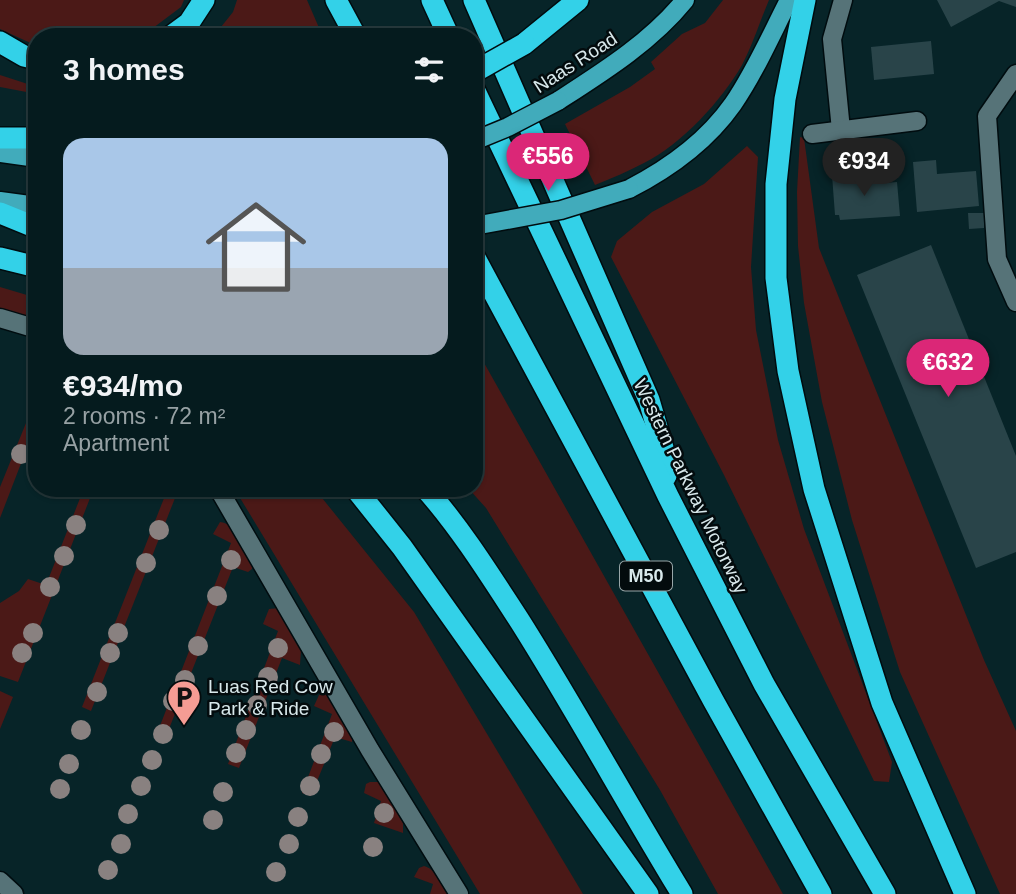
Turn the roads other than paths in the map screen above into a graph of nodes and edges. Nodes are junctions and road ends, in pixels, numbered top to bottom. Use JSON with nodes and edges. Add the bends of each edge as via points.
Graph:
{"nodes":[{"id":1,"x":204,"y":0,"type":"edge"},
{"id":2,"x":337,"y":0,"type":"edge"},
{"id":3,"x":432,"y":0,"type":"edge"},
{"id":4,"x":474,"y":0,"type":"edge"},
{"id":5,"x":578,"y":0,"type":"edge"},
{"id":6,"x":685,"y":0,"type":"edge"},
{"id":7,"x":789,"y":0,"type":"edge"},
{"id":8,"x":805,"y":0,"type":"edge"},
{"id":9,"x":843,"y":0,"type":"edge"},
{"id":10,"x":182,"y":28,"type":"edge"},
{"id":11,"x":351,"y":28,"type":"edge"},
{"id":12,"x":445,"y":28,"type":"edge"},
{"id":13,"x":0,"y":42,"type":"edge"},
{"id":14,"x":28,"y":57,"type":"edge"},
{"id":15,"x":483,"y":67,"type":"edge"},
{"id":16,"x":1016,"y":74,"type":"edge"},
{"id":17,"x":483,"y":108,"type":"edge"},
{"id":18,"x":917,"y":121,"type":"dead end"},
{"id":19,"x":841,"y":130,"type":"junction"},
{"id":20,"x":813,"y":134,"type":"dead end"},
{"id":21,"x":483,"y":137,"type":"edge"},
{"id":22,"x":0,"y":138,"type":"edge"},
{"id":23,"x":28,"y":138,"type":"edge"},
{"id":24,"x":0,"y":153,"type":"edge"},
{"id":25,"x":28,"y":157,"type":"edge"},
{"id":26,"x":0,"y":201,"type":"edge"},
{"id":27,"x":28,"y":205,"type":"edge"},
{"id":28,"x":0,"y":213,"type":"edge"},
{"id":29,"x":28,"y":224,"type":"edge"},
{"id":30,"x":483,"y":224,"type":"edge"},
{"id":31,"x":0,"y":258,"type":"edge"},
{"id":32,"x":28,"y":265,"type":"edge"},
{"id":33,"x":483,"y":273,"type":"edge"},
{"id":34,"x":1016,"y":302,"type":"edge"},
{"id":35,"x":0,"y":318,"type":"edge"},
{"id":36,"x":28,"y":326,"type":"edge"},
{"id":37,"x":668,"y":496,"type":"junction"},
{"id":38,"x":223,"y":497,"type":"edge"},
{"id":39,"x":362,"y":497,"type":"edge"},
{"id":40,"x":432,"y":497,"type":"edge"},
{"id":41,"x":0,"y":881,"type":"edge"},
{"id":42,"x":14,"y":894,"type":"edge"},
{"id":43,"x":459,"y":894,"type":"edge"},
{"id":44,"x":648,"y":894,"type":"edge"},
{"id":45,"x":682,"y":894,"type":"edge"},
{"id":46,"x":821,"y":894,"type":"edge"},
{"id":47,"x":885,"y":894,"type":"edge"},
{"id":48,"x":965,"y":894,"type":"edge"}],
"edges":[{"from":1,"to":10,"type":"highway"},
{"from":2,"to":11,"type":"highway"},
{"from":3,"to":12,"type":"highway"},
{"from":4,"to":37,"type":"highway","via":[[649,400],[663,447]]},
{"from":5,"to":15,"type":"highway","bridge":true,"via":[[524,44]]},
{"from":6,"to":21,"type":"main road","name":"Naas Road","bridge":true,"via":[[608,70],[558,101]]},
{"from":7,"to":30,"type":"main road","bridge":true,"via":[[732,105],[658,174],[629,189],[561,210]]},
{"from":8,"to":48,"type":"highway","via":[[785,99],[776,184],[776,278],[788,371],[814,489],[882,703]]},
{"from":9,"to":19,"type":"street","via":[[832,39]]},
{"from":13,"to":14,"type":"highway"},
{"from":16,"to":34,"type":"street","via":[[987,116],[997,259]]},
{"from":17,"to":37,"type":"highway","name":"Western Parkway Motorway","number":"M50"},
{"from":18,"to":19,"type":"street"},
{"from":19,"to":20,"type":"street"},
{"from":22,"to":23,"type":"highway"},
{"from":24,"to":25,"type":"main road"},
{"from":26,"to":27,"type":"main road"},
{"from":28,"to":29,"type":"highway"},
{"from":31,"to":32,"type":"highway"},
{"from":33,"to":46,"type":"highway","number":"M50"},
{"from":35,"to":36,"type":"street"},
{"from":37,"to":47,"type":"highway","name":"Western Parkway Motorway","number":"M50","via":[[764,684]]},
{"from":38,"to":43,"type":"street"},
{"from":39,"to":44,"type":"highway"},
{"from":40,"to":45,"type":"highway","via":[[479,558],[530,638]]},
{"from":41,"to":42,"type":"street"}]}
